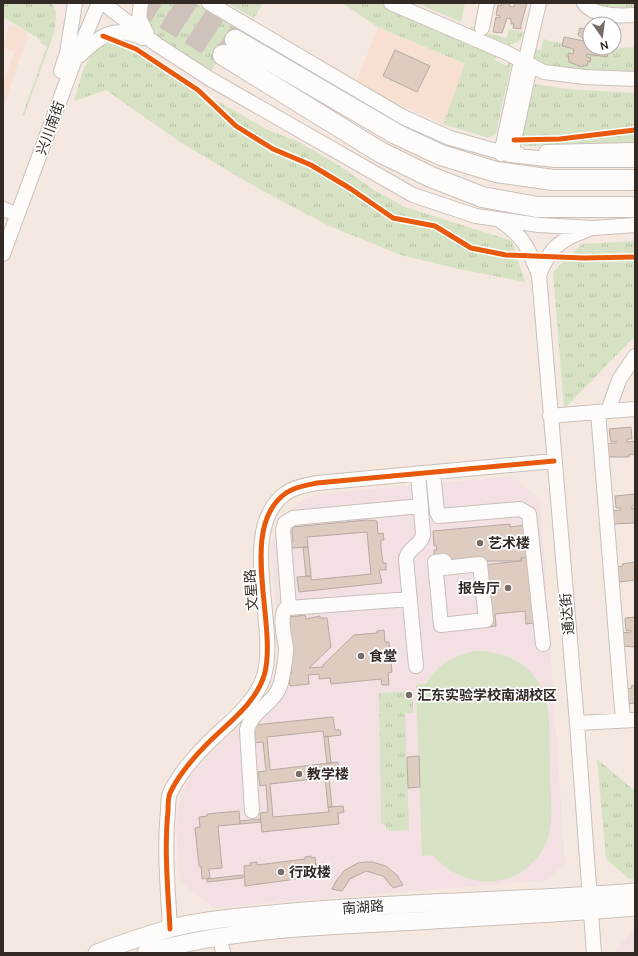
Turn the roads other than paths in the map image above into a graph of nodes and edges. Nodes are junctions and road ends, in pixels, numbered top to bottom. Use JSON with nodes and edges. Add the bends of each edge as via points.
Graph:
{"nodes":[{"id":1,"x":75,"y":3,"type":"edge"},
{"id":2,"x":99,"y":3,"type":"edge"},
{"id":3,"x":103,"y":3,"type":"edge"},
{"id":4,"x":141,"y":3,"type":"edge"},
{"id":5,"x":209,"y":3,"type":"edge"},
{"id":6,"x":391,"y":3,"type":"edge"},
{"id":7,"x":539,"y":3,"type":"edge"},
{"id":8,"x":584,"y":3,"type":"edge"},
{"id":9,"x":485,"y":6,"type":"edge"},
{"id":10,"x":635,"y":15,"type":"edge"},
{"id":11,"x":482,"y":28,"type":"dead end"},
{"id":12,"x":235,"y":40,"type":"tunnel mouth"},
{"id":13,"x":156,"y":44,"type":"junction"},
{"id":14,"x":223,"y":55,"type":"tunnel mouth"},
{"id":15,"x":75,"y":59,"type":"junction"},
{"id":16,"x":525,"y":63,"type":"junction"},
{"id":17,"x":635,"y":79,"type":"edge"},
{"id":18,"x":635,"y":150,"type":"edge"},
{"id":19,"x":506,"y":154,"type":"junction"},
{"id":20,"x":635,"y":160,"type":"edge"},
{"id":21,"x":635,"y":180,"type":"edge"},
{"id":22,"x":635,"y":207,"type":"edge"},
{"id":23,"x":7,"y":211,"type":"edge"},
{"id":24,"x":499,"y":219,"type":"junction"},
{"id":25,"x":635,"y":225,"type":"edge"},
{"id":26,"x":594,"y":228,"type":"junction"},
{"id":27,"x":3,"y":235,"type":"edge"},
{"id":28,"x":3,"y":254,"type":"edge"},
{"id":29,"x":539,"y":275,"type":"junction"},
{"id":30,"x":635,"y":356,"type":"edge"},
{"id":31,"x":635,"y":409,"type":"edge"},
{"id":32,"x":603,"y":412,"type":"junction"},
{"id":33,"x":550,"y":416,"type":"junction"},
{"id":34,"x":554,"y":461,"type":"junction"},
{"id":35,"x":433,"y":472,"type":"junction"},
{"id":36,"x":418,"y":474,"type":"junction"},
{"id":37,"x":421,"y":506,"type":"junction"},
{"id":38,"x":435,"y":562,"type":"joint"},
{"id":39,"x":410,"y":599,"type":"junction"},
{"id":40,"x":289,"y":608,"type":"junction"},
{"id":41,"x":543,"y":644,"type":"dead end"},
{"id":42,"x":416,"y":666,"type":"dead end"},
{"id":43,"x":629,"y":720,"type":"edge"},
{"id":44,"x":577,"y":723,"type":"junction"},
{"id":45,"x":252,"y":811,"type":"dead end"},
{"id":46,"x":635,"y":892,"type":"edge"},
{"id":47,"x":590,"y":903,"type":"junction"},
{"id":48,"x":635,"y":907,"type":"edge"},
{"id":49,"x":170,"y":929,"type":"junction"},
{"id":50,"x":222,"y":945,"type":"edge"},
{"id":51,"x":97,"y":953,"type":"edge"},
{"id":52,"x":146,"y":953,"type":"edge"},
{"id":53,"x":594,"y":953,"type":"edge"}],
"edges":[{"from":1,"to":23,"type":"street","name":"兴川南街","via":[[67,53]]},
{"from":2,"to":15,"type":"street","name":"兴川南街"},
{"from":3,"to":13,"type":"street"},
{"from":4,"to":13,"type":"street","via":[[139,18],[143,29]]},
{"from":5,"to":19,"type":"street","via":[[403,118],[450,138]]},
{"from":6,"to":16,"type":"street"},
{"from":7,"to":16,"type":"street"},
{"from":8,"to":10,"type":"street","via":[[595,11],[618,16]]},
{"from":9,"to":11,"type":"street"},
{"from":12,"to":21,"type":"highway","via":[[396,134],[441,155],[496,172],[553,180]]},
{"from":13,"to":15,"type":"street","via":[[119,31],[103,36]]},
{"from":13,"to":24,"type":"street","via":[[210,79],[412,195],[476,216]]},
{"from":14,"to":22,"type":"highway","via":[[380,152],[431,177],[475,194],[537,207]]},
{"from":15,"to":28,"type":"street","name":"兴川南街"},
{"from":16,"to":17,"type":"street","via":[[551,73]]},
{"from":16,"to":19,"type":"street"},
{"from":18,"to":19,"type":"street","via":[[566,150]]},
{"from":19,"to":20,"type":"street","via":[[555,160]]},
{"from":23,"to":27,"type":"street","name":"兴川南街"},
{"from":24,"to":26,"type":"street","via":[[538,225]]},
{"from":24,"to":29,"type":"street","via":[[526,243]]},
{"from":25,"to":26,"type":"street"},
{"from":26,"to":29,"type":"street","via":[[571,236],[558,244],[546,257]]},
{"from":29,"to":33,"type":"street","name":"通达街"},
{"from":30,"to":32,"type":"street"},
{"from":31,"to":32,"type":"street"},
{"from":32,"to":33,"type":"street"},
{"from":32,"to":43,"type":"street"},
{"from":33,"to":34,"type":"street","name":"通达街"},
{"from":34,"to":35,"type":"street","name":"文星路"},
{"from":34,"to":44,"type":"street","name":"通达街"},
{"from":35,"to":36,"type":"street","name":"文星路"},
{"from":35,"to":41,"type":"street","via":[[437,512],[440,516],[520,509],[529,514]]},
{"from":36,"to":37,"type":"street"},
{"from":36,"to":49,"type":"street","name":"文星路","via":[[304,486],[285,494],[270,511],[263,530],[261,567],[268,651],[264,676],[251,701],[200,751],[185,769],[170,794],[166,828]]},
{"from":37,"to":39,"type":"street","via":[[423,538],[408,552],[406,559]]},
{"from":37,"to":40,"type":"street","via":[[293,518],[287,521],[283,530]]},
{"from":38,"to":38,"type":"street","via":[[441,625],[486,620],[480,564],[444,568],[444,561]]},
{"from":39,"to":40,"type":"street"},
{"from":39,"to":42,"type":"street"},
{"from":40,"to":45,"type":"street","via":[[285,609],[283,615],[286,651],[281,684],[272,701],[249,723],[247,730]]},
{"from":43,"to":44,"type":"street"},
{"from":44,"to":47,"type":"street","name":"通达街"},
{"from":46,"to":47,"type":"main road","name":"南湖路"},
{"from":47,"to":48,"type":"main road","name":"南湖路"},
{"from":47,"to":49,"type":"main road","name":"南湖路","via":[[387,905],[307,910],[218,920]]},
{"from":47,"to":50,"type":"main road","name":"南湖路","via":[[309,927]]},
{"from":47,"to":53,"type":"street","name":"通达街"},
{"from":49,"to":51,"type":"main road","name":"南湖路"},
{"from":50,"to":52,"type":"main road","name":"南湖路","via":[[174,945]]}]}
